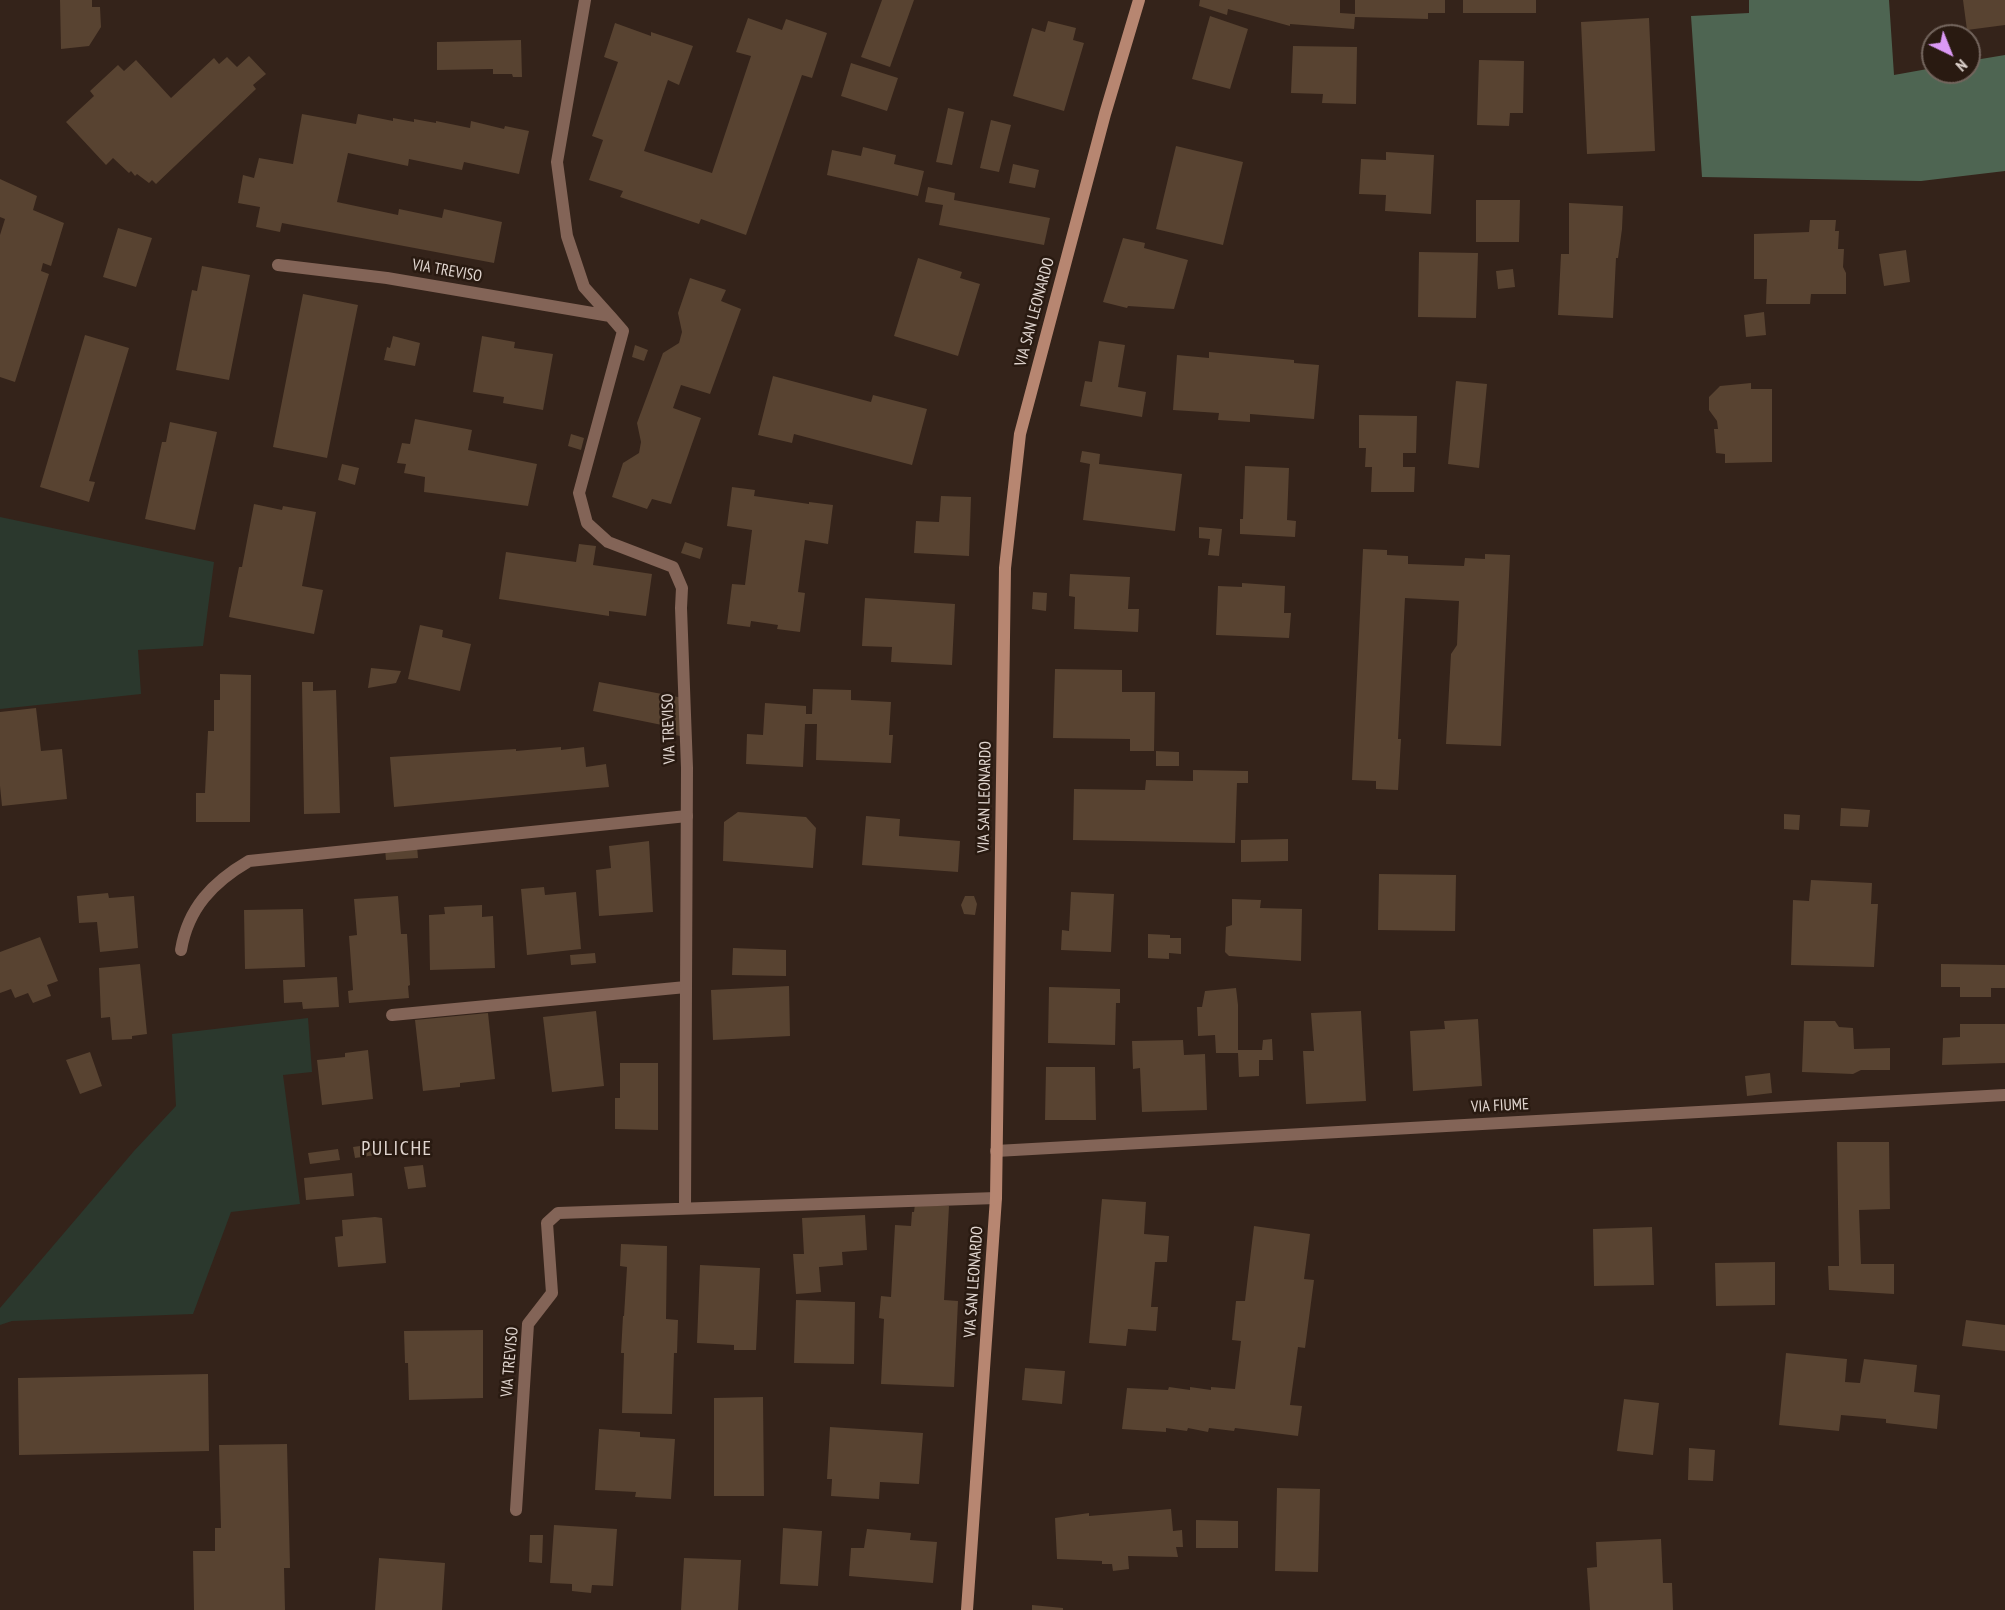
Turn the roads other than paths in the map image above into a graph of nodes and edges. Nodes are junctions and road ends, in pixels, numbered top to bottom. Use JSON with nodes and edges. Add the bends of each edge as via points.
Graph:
{"nodes":[{"id":1,"x":585,"y":0,"type":"edge"},
{"id":2,"x":1139,"y":0,"type":"edge"},
{"id":3,"x":278,"y":265,"type":"dead end"},
{"id":4,"x":610,"y":316,"type":"junction"},
{"id":5,"x":687,"y":816,"type":"junction"},
{"id":6,"x":181,"y":950,"type":"dead end"},
{"id":7,"x":686,"y":987,"type":"junction"},
{"id":8,"x":392,"y":1015,"type":"dead end"},
{"id":9,"x":2005,"y":1095,"type":"edge"},
{"id":10,"x":996,"y":1151,"type":"junction"},
{"id":11,"x":996,"y":1198,"type":"junction"},
{"id":12,"x":686,"y":1208,"type":"junction"},
{"id":13,"x":516,"y":1510,"type":"dead end"},
{"id":14,"x":967,"y":1610,"type":"edge"}],
"edges":[{"from":1,"to":4,"type":"street","name":"VIA TREVISO","via":[[557,162],[567,236],[584,287]]},
{"from":2,"to":10,"type":"main road","name":"VIA SAN LEONARDO","via":[[1020,434],[1005,568]]},
{"from":3,"to":4,"type":"street","name":"VIA TREVISO","via":[[387,278]]},
{"from":4,"to":5,"type":"street","name":"VIA TREVISO","via":[[623,330],[579,493],[586,523],[608,542],[673,567],[682,588]]},
{"from":5,"to":6,"type":"street","via":[[249,861],[214,885],[198,904],[184,930]]},
{"from":5,"to":7,"type":"street","name":"VIA TREVISO"},
{"from":7,"to":8,"type":"street"},
{"from":7,"to":12,"type":"street","name":"VIA TREVISO"},
{"from":9,"to":10,"type":"street","name":"VIA FIUME"},
{"from":10,"to":11,"type":"main road","name":"VIA SAN LEONARDO"},
{"from":11,"to":12,"type":"street","name":"VIA TREVISO"},
{"from":11,"to":14,"type":"main road","name":"VIA SAN LEONARDO"},
{"from":12,"to":13,"type":"street","name":"VIA TREVISO","via":[[558,1213],[548,1223],[552,1293],[528,1324]]}]}
